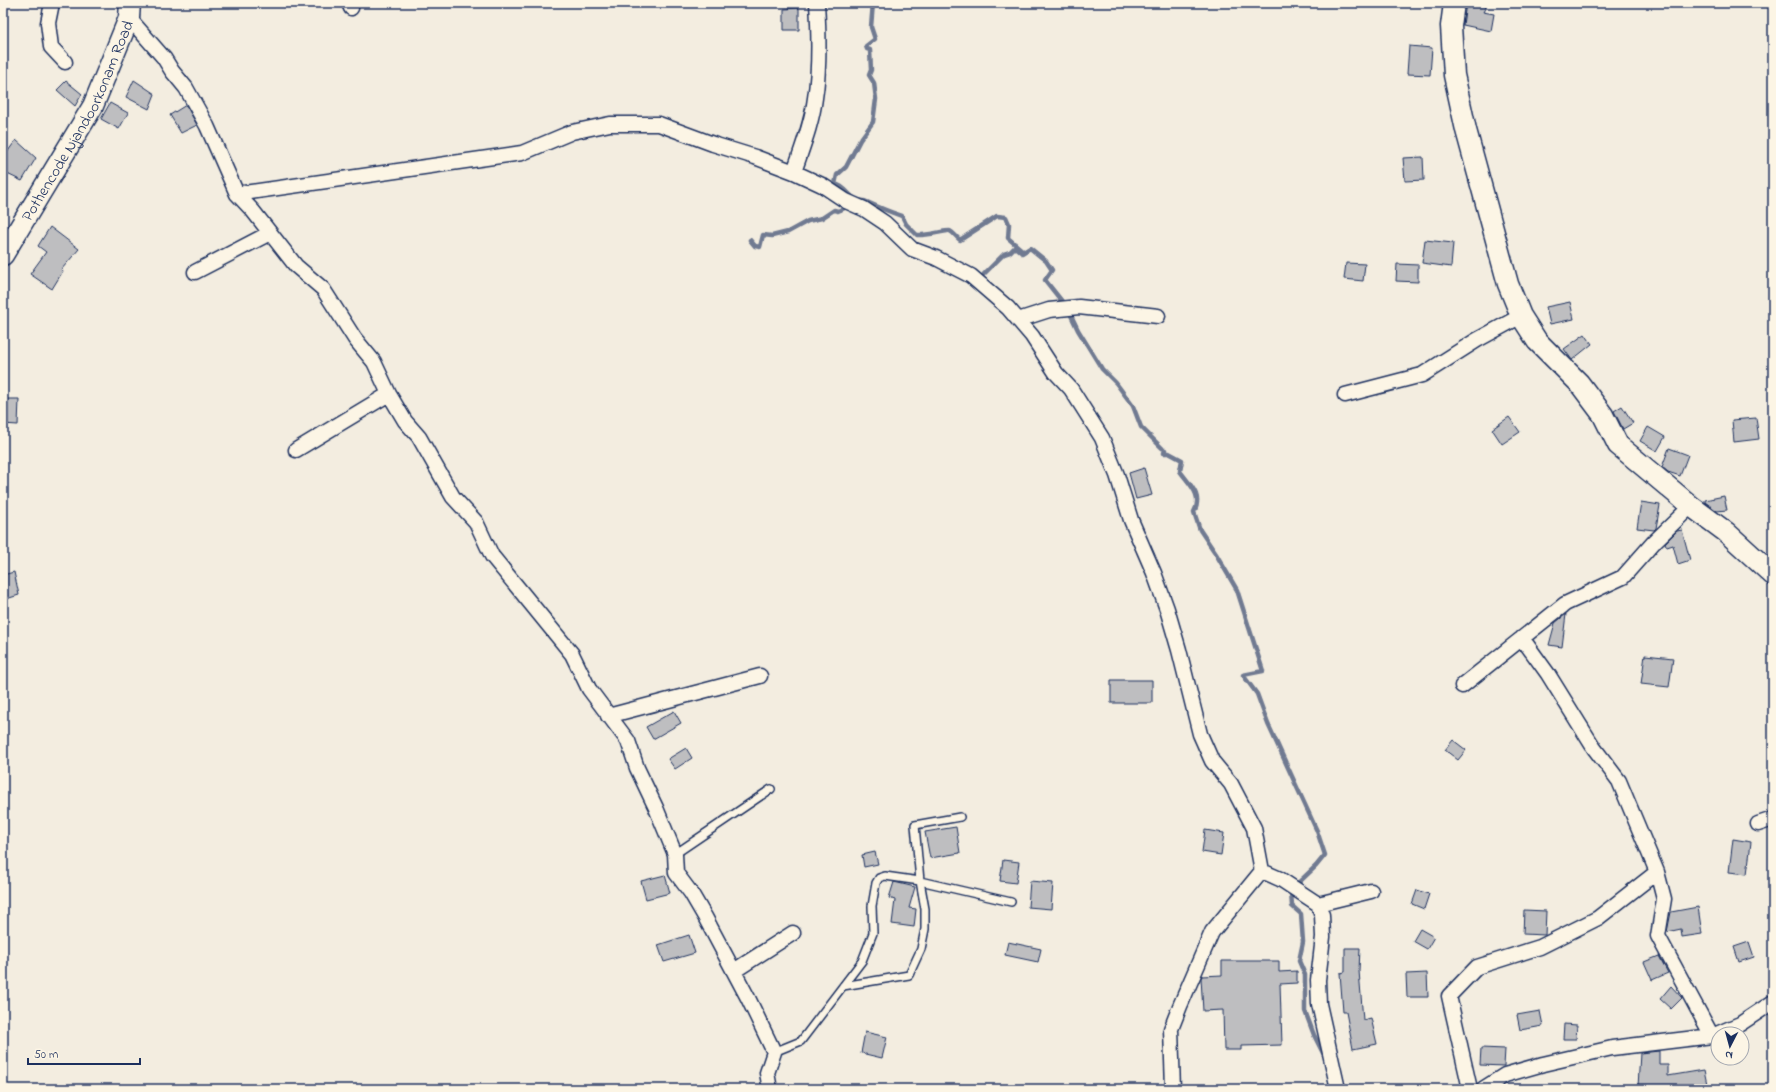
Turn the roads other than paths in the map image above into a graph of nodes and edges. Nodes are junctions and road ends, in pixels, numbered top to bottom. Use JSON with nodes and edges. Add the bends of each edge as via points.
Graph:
{"nodes":[{"id":1,"x":52,"y":3,"type":"edge"},
{"id":2,"x":817,"y":3,"type":"edge"},
{"id":3,"x":1454,"y":3,"type":"edge"},
{"id":4,"x":130,"y":11,"type":"edge"},
{"id":5,"x":65,"y":62,"type":"dead end"},
{"id":6,"x":794,"y":172,"type":"junction"},
{"id":7,"x":236,"y":194,"type":"junction"},
{"id":8,"x":270,"y":233,"type":"junction"},
{"id":9,"x":3,"y":255,"type":"edge"},
{"id":10,"x":194,"y":272,"type":"dead end"},
{"id":11,"x":1158,"y":316,"type":"dead end"},
{"id":12,"x":1521,"y":316,"type":"junction"},
{"id":13,"x":1018,"y":320,"type":"junction"},
{"id":14,"x":388,"y":394,"type":"junction"},
{"id":15,"x":1345,"y":395,"type":"dead end"},
{"id":16,"x":296,"y":450,"type":"dead end"},
{"id":17,"x":1691,"y":506,"type":"junction"},
{"id":18,"x":1773,"y":574,"type":"edge"},
{"id":19,"x":1522,"y":638,"type":"junction"},
{"id":20,"x":760,"y":676,"type":"dead end"},
{"id":21,"x":1462,"y":686,"type":"dead end"},
{"id":22,"x":608,"y":716,"type":"junction"},
{"id":23,"x":771,"y":789,"type":"dead end"},
{"id":24,"x":960,"y":817,"type":"dead end"},
{"id":25,"x":1773,"y":819,"type":"edge"},
{"id":26,"x":1758,"y":824,"type":"dead end"},
{"id":27,"x":675,"y":854,"type":"junction"},
{"id":28,"x":1262,"y":871,"type":"junction"},
{"id":29,"x":1656,"y":872,"type":"junction"},
{"id":30,"x":920,"y":881,"type":"junction"},
{"id":31,"x":1371,"y":891,"type":"dead end"},
{"id":32,"x":1011,"y":902,"type":"dead end"},
{"id":33,"x":1318,"y":904,"type":"junction"},
{"id":34,"x":793,"y":933,"type":"dead end"},
{"id":35,"x":734,"y":971,"type":"junction"},
{"id":36,"x":843,"y":986,"type":"junction"},
{"id":37,"x":1773,"y":1002,"type":"edge"},
{"id":38,"x":1735,"y":1026,"type":"edge"},
{"id":39,"x":1710,"y":1032,"type":"edge"},
{"id":40,"x":1710,"y":1036,"type":"edge"},
{"id":41,"x":774,"y":1052,"type":"junction"},
{"id":42,"x":770,"y":1089,"type":"edge"},
{"id":43,"x":1173,"y":1089,"type":"edge"},
{"id":44,"x":1338,"y":1089,"type":"edge"},
{"id":45,"x":1470,"y":1089,"type":"edge"},
{"id":46,"x":1483,"y":1089,"type":"edge"}],
"edges":[{"from":1,"to":5,"type":"street","via":[[48,23],[51,47]]},
{"from":2,"to":6,"type":"street","via":[[819,38],[815,99]]},
{"from":3,"to":12,"type":"main road","via":[[1451,26],[1454,75],[1461,110],[1506,277]]},
{"from":4,"to":7,"type":"street","via":[[186,88],[207,126]]},
{"from":4,"to":9,"type":"main road","name":"Pothencode Njandoorkonam Road","via":[[93,106]]},
{"from":6,"to":7,"type":"street","via":[[659,124],[610,124],[572,132],[522,153]]},
{"from":6,"to":13,"type":"street","via":[[864,209],[885,223],[912,249],[971,276]]},
{"from":7,"to":8,"type":"street"},
{"from":8,"to":10,"type":"street"},
{"from":8,"to":14,"type":"street","via":[[296,266],[323,289],[374,362]]},
{"from":11,"to":13,"type":"street","via":[[1079,308],[1049,310]]},
{"from":12,"to":15,"type":"street","via":[[1422,376]]},
{"from":12,"to":17,"type":"main road","via":[[1537,341],[1579,383],[1603,415],[1618,445]]},
{"from":13,"to":28,"type":"street","via":[[1032,336],[1056,373],[1071,389],[1102,438],[1131,520],[1167,609],[1200,734],[1212,761],[1231,784],[1254,828]]},
{"from":14,"to":16,"type":"street"},
{"from":14,"to":22,"type":"street","via":[[419,437],[453,497],[476,522],[492,556],[572,654],[589,689]]},
{"from":17,"to":18,"type":"main road","via":[[1726,532]]},
{"from":17,"to":19,"type":"street","via":[[1623,577],[1565,604]]},
{"from":19,"to":21,"type":"street"},
{"from":19,"to":29,"type":"street","via":[[1548,674],[1594,748],[1619,781]]},
{"from":20,"to":22,"type":"street"},
{"from":22,"to":27,"type":"street","via":[[628,741],[637,768]]},
{"from":23,"to":27,"type":"lane"},
{"from":24,"to":30,"type":"lane","via":[[915,825]]},
{"from":25,"to":26,"type":"street"},
{"from":27,"to":35,"type":"street","via":[[676,873],[691,893]]},
{"from":28,"to":33,"type":"street","via":[[1280,879]]},
{"from":28,"to":43,"type":"street","via":[[1212,932],[1180,1006],[1171,1029]]},
{"from":29,"to":39,"type":"street","via":[[1664,898],[1658,936]]},
{"from":29,"to":45,"type":"street","via":[[1598,918],[1540,947],[1477,967],[1449,996]]},
{"from":30,"to":32,"type":"lane"},
{"from":30,"to":36,"type":"lane","via":[[885,876],[879,878],[872,906],[874,933],[862,961]]},
{"from":30,"to":36,"type":"lane","via":[[925,909],[925,929],[921,949],[909,975]]},
{"from":31,"to":33,"type":"street"},
{"from":33,"to":44,"type":"street","via":[[1322,915],[1323,937],[1318,980],[1319,1004]]},
{"from":34,"to":35,"type":"street"},
{"from":35,"to":41,"type":"street"},
{"from":36,"to":41,"type":"lane","via":[[801,1041]]},
{"from":37,"to":38,"type":"street"},
{"from":40,"to":46,"type":"street","via":[[1612,1048],[1543,1064],[1505,1075]]},
{"from":41,"to":42,"type":"street","via":[[767,1073]]}]}
